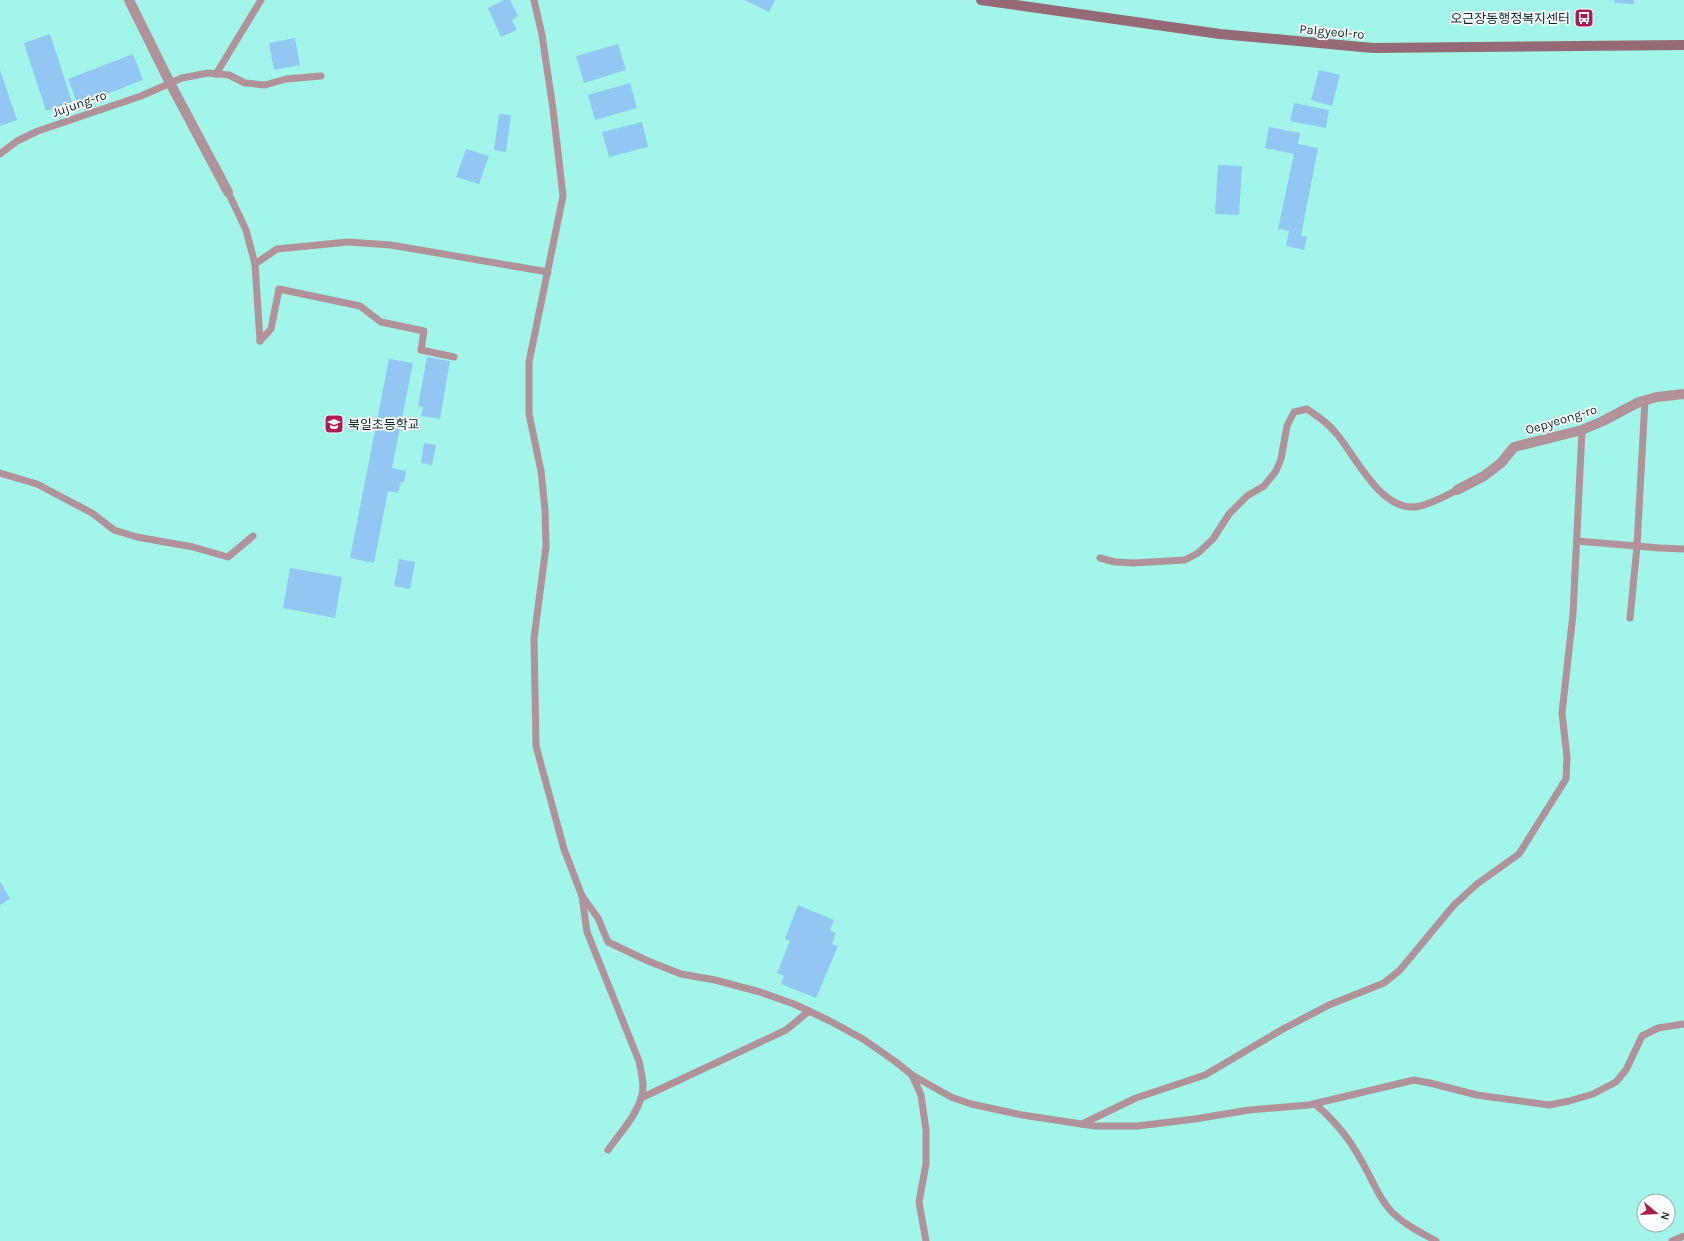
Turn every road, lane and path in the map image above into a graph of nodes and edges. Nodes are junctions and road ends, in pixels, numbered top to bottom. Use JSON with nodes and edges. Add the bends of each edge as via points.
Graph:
{"nodes":[{"id":1,"x":129,"y":0,"type":"edge"},
{"id":2,"x":261,"y":0,"type":"edge"},
{"id":3,"x":534,"y":0,"type":"edge"},
{"id":4,"x":981,"y":0,"type":"edge"},
{"id":5,"x":1684,"y":45,"type":"edge"},
{"id":6,"x":216,"y":74,"type":"junction"},
{"id":7,"x":321,"y":76,"type":"dead end"},
{"id":8,"x":170,"y":83,"type":"junction"},
{"id":9,"x":0,"y":154,"type":"edge"},
{"id":10,"x":228,"y":192,"type":"joint"},
{"id":11,"x":255,"y":264,"type":"junction"},
{"id":12,"x":548,"y":272,"type":"junction"},
{"id":13,"x":454,"y":357,"type":"dead end"},
{"id":14,"x":1684,"y":394,"type":"edge"},
{"id":15,"x":1645,"y":400,"type":"junction"},
{"id":16,"x":1582,"y":430,"type":"junction"},
{"id":17,"x":0,"y":473,"type":"edge"},
{"id":18,"x":1456,"y":490,"type":"joint"},
{"id":19,"x":253,"y":536,"type":"dead end"},
{"id":20,"x":1577,"y":541,"type":"junction"},
{"id":21,"x":1637,"y":546,"type":"junction"},
{"id":22,"x":1684,"y":549,"type":"edge"},
{"id":23,"x":1100,"y":558,"type":"dead end"},
{"id":24,"x":1630,"y":618,"type":"dead end"},
{"id":25,"x":582,"y":896,"type":"junction"},
{"id":26,"x":809,"y":1011,"type":"junction"},
{"id":27,"x":1684,"y":1024,"type":"edge"},
{"id":28,"x":912,"y":1075,"type":"junction"},
{"id":29,"x":640,"y":1098,"type":"junction"},
{"id":30,"x":1315,"y":1104,"type":"junction"},
{"id":31,"x":1082,"y":1124,"type":"junction"},
{"id":32,"x":608,"y":1150,"type":"dead end"},
{"id":33,"x":1684,"y":1236,"type":"edge"},
{"id":34,"x":926,"y":1241,"type":"edge"},
{"id":35,"x":1436,"y":1241,"type":"edge"},
{"id":36,"x":1672,"y":1241,"type":"edge"}],
"edges":[{"from":1,"to":8,"type":"street"},
{"from":2,"to":6,"type":"lane"},
{"from":3,"to":12,"type":"lane","via":[[542,35],[563,196]]},
{"from":4,"to":5,"type":"street","name":"Palgyeol-ro","via":[[1220,34],[1373,48]]},
{"from":6,"to":7,"type":"lane","name":"Jujung-ro","via":[[245,83],[265,84]]},
{"from":6,"to":8,"type":"lane","name":"Jujung-ro","via":[[182,78]]},
{"from":8,"to":9,"type":"lane","name":"Jujung-ro","via":[[141,96],[38,131],[17,141]]},
{"from":8,"to":10,"type":"street"},
{"from":10,"to":11,"type":"lane","via":[[246,230]]},
{"from":11,"to":12,"type":"lane","via":[[277,249],[348,242],[391,245]]},
{"from":11,"to":13,"type":"lane","via":[[260,341],[271,329],[279,289],[360,306],[381,322],[424,331],[421,350]]},
{"from":12,"to":25,"type":"lane","via":[[529,362],[530,414],[541,471],[546,548],[534,638],[536,746],[564,848]]},
{"from":14,"to":15,"type":"street","name":"Oepyeong-ro"},
{"from":15,"to":16,"type":"street","name":"Oepyeong-ro"},
{"from":15,"to":21,"type":"lane"},
{"from":16,"to":18,"type":"street","name":"Oepyeong-ro","via":[[1514,447],[1501,463],[1484,476]]},
{"from":16,"to":20,"type":"lane"},
{"from":17,"to":19,"type":"lane","via":[[37,484],[92,513],[114,530],[136,537],[193,547],[228,557]]},
{"from":18,"to":23,"type":"lane","via":[[1419,507],[1395,502],[1382,493],[1362,471],[1335,432],[1307,409],[1294,412],[1287,426],[1285,444],[1276,471],[1264,486],[1242,500],[1229,514],[1213,539],[1198,552],[1185,560],[1133,563]]},
{"from":20,"to":21,"type":"lane"},
{"from":20,"to":31,"type":"lane","via":[[1573,614],[1562,713],[1567,757],[1566,779],[1519,854],[1477,884],[1460,900],[1400,970],[1384,983],[1329,1005],[1205,1075],[1136,1098]]},
{"from":21,"to":22,"type":"lane"},
{"from":21,"to":24,"type":"lane"},
{"from":25,"to":26,"type":"lane","via":[[598,918],[608,942],[648,962],[681,974],[760,992]]},
{"from":25,"to":29,"type":"lane","via":[[587,932],[639,1061],[643,1081]]},
{"from":26,"to":28,"type":"lane","via":[[863,1039]]},
{"from":26,"to":29,"type":"lane","via":[[786,1030]]},
{"from":27,"to":30,"type":"lane","via":[[1658,1028],[1642,1036],[1626,1070],[1616,1082],[1593,1094],[1569,1101],[1549,1105],[1477,1095],[1414,1080]]},
{"from":28,"to":31,"type":"lane","via":[[945,1094],[971,1104]]},
{"from":28,"to":34,"type":"lane","via":[[921,1096],[926,1130],[926,1164],[919,1202]]},
{"from":29,"to":32,"type":"lane","via":[[633,1115]]},
{"from":30,"to":31,"type":"lane","via":[[1249,1110],[1137,1126]]},
{"from":30,"to":35,"type":"lane","via":[[1344,1132],[1390,1210],[1403,1222]]},
{"from":33,"to":36,"type":"lane"}]}
